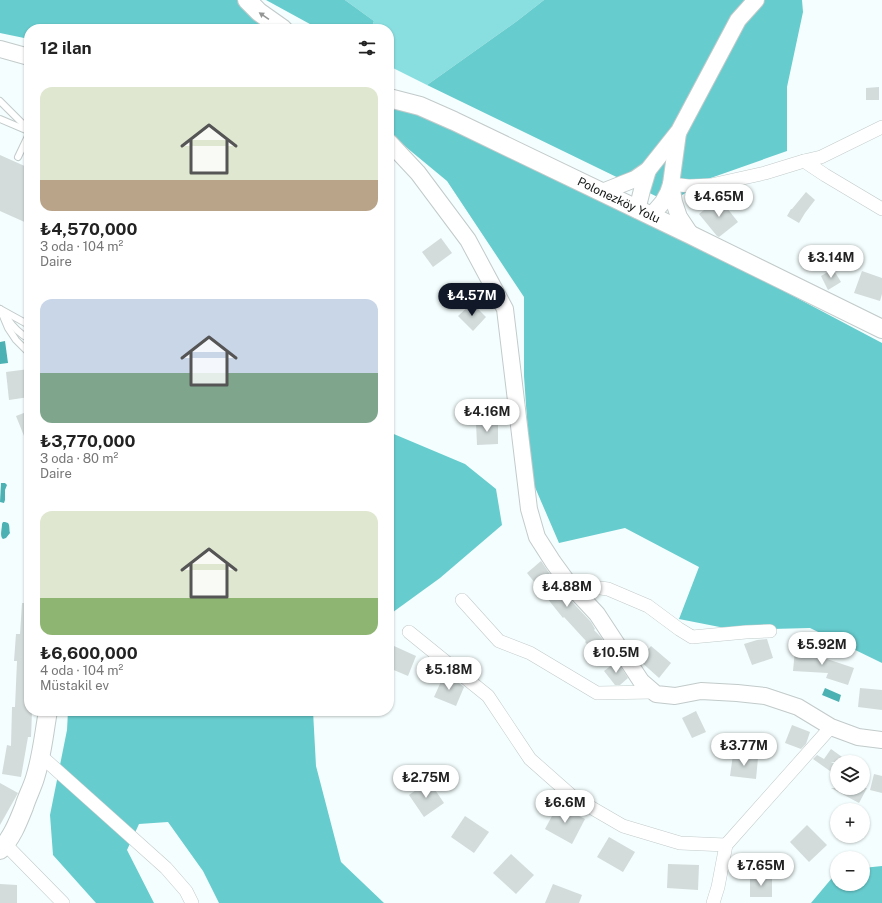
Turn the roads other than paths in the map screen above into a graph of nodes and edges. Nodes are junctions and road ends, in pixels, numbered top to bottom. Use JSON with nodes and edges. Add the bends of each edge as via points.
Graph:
{"nodes":[{"id":1,"x":247,"y":0,"type":"edge"},
{"id":2,"x":756,"y":0,"type":"edge"},
{"id":3,"x":276,"y":24,"type":"edge"},
{"id":4,"x":0,"y":40,"type":"edge"},
{"id":5,"x":24,"y":47,"type":"edge"},
{"id":6,"x":0,"y":49,"type":"edge"},
{"id":7,"x":24,"y":56,"type":"edge"},
{"id":8,"x":394,"y":90,"type":"edge"},
{"id":9,"x":394,"y":99,"type":"edge"},
{"id":10,"x":1,"y":105,"type":"edge"},
{"id":11,"x":420,"y":106,"type":"junction"},
{"id":12,"x":0,"y":119,"type":"edge"},
{"id":13,"x":24,"y":126,"type":"edge"},
{"id":14,"x":882,"y":127,"type":"edge"},
{"id":15,"x":24,"y":129,"type":"edge"},
{"id":16,"x":679,"y":131,"type":"junction"},
{"id":17,"x":24,"y":144,"type":"edge"},
{"id":18,"x":394,"y":147,"type":"edge"},
{"id":19,"x":18,"y":157,"type":"dead end"},
{"id":20,"x":804,"y":161,"type":"junction"},
{"id":21,"x":648,"y":170,"type":"junction"},
{"id":22,"x":671,"y":184,"type":"junction"},
{"id":23,"x":602,"y":192,"type":"junction"},
{"id":24,"x":882,"y":209,"type":"edge"},
{"id":25,"x":644,"y":213,"type":"junction"},
{"id":26,"x":691,"y":236,"type":"junction"},
{"id":27,"x":0,"y":309,"type":"edge"},
{"id":28,"x":24,"y":322,"type":"edge"},
{"id":29,"x":882,"y":329,"type":"edge"},
{"id":30,"x":24,"y":336,"type":"edge"},
{"id":31,"x":24,"y":348,"type":"edge"},
{"id":32,"x":569,"y":584,"type":"junction"},
{"id":33,"x":462,"y":600,"type":"dead end"},
{"id":34,"x":770,"y":631,"type":"dead end"},
{"id":35,"x":409,"y":632,"type":"dead end"},
{"id":36,"x":653,"y":692,"type":"junction"},
{"id":37,"x":47,"y":716,"type":"edge"},
{"id":38,"x":831,"y":727,"type":"junction"},
{"id":39,"x":882,"y":740,"type":"edge"},
{"id":40,"x":41,"y":756,"type":"junction"},
{"id":41,"x":726,"y":845,"type":"junction"},
{"id":42,"x":3,"y":847,"type":"edge"},
{"id":43,"x":63,"y":903,"type":"edge"},
{"id":44,"x":192,"y":903,"type":"edge"},
{"id":45,"x":713,"y":903,"type":"edge"}],
"edges":[{"from":3,"to":1,"type":"main road","one_way":true},
{"from":2,"to":16,"type":"street","via":[[738,20]]},
{"from":4,"to":5,"type":"street"},
{"from":6,"to":7,"type":"street"},
{"from":8,"to":11,"type":"main road"},
{"from":9,"to":11,"type":"main road"},
{"from":10,"to":13,"type":"lane"},
{"from":11,"to":23,"type":"main road","name":"Polonezköy Yolu"},
{"from":12,"to":15,"type":"lane"},
{"from":14,"to":20,"type":"street","via":[[821,157]]},
{"from":16,"to":21,"type":"street"},
{"from":16,"to":22,"type":"street"},
{"from":17,"to":19,"type":"lane"},
{"from":18,"to":32,"type":"street","via":[[418,173],[468,240],[505,309],[528,509],[537,538]]},
{"from":20,"to":22,"type":"street","via":[[711,185]]},
{"from":20,"to":24,"type":"street"},
{"from":21,"to":23,"type":"street","via":[[635,179]]},
{"from":21,"to":25,"type":"street","via":[[642,190]]},
{"from":22,"to":25,"type":"street","via":[[663,202]]},
{"from":22,"to":26,"type":"street","via":[[674,202]]},
{"from":23,"to":25,"type":"main road","name":"Polonezköy Yolu"},
{"from":25,"to":26,"type":"main road","name":"Polonezköy Yolu"},
{"from":26,"to":29,"type":"main road","name":"Polonezköy Yolu"},
{"from":27,"to":28,"type":"lane"},
{"from":27,"to":30,"type":"lane","via":[[12,326]]},
{"from":27,"to":31,"type":"lane","via":[[8,328]]},
{"from":32,"to":34,"type":"street","via":[[608,589],[648,606],[692,638]]},
{"from":32,"to":36,"type":"street","via":[[597,614],[641,681]]},
{"from":33,"to":36,"type":"street","via":[[500,641],[530,654],[597,693]]},
{"from":35,"to":41,"type":"street","via":[[488,696],[530,759],[573,797],[623,826],[680,843]]},
{"from":36,"to":38,"type":"street","via":[[675,696],[701,691],[765,696],[798,707]]},
{"from":37,"to":40,"type":"main road"},
{"from":38,"to":39,"type":"street","via":[[858,737]]},
{"from":38,"to":41,"type":"street"},
{"from":40,"to":42,"type":"main road","via":[[20,817]]},
{"from":40,"to":44,"type":"street","via":[[166,868],[186,891]]},
{"from":41,"to":45,"type":"street"},
{"from":42,"to":43,"type":"street"}]}
